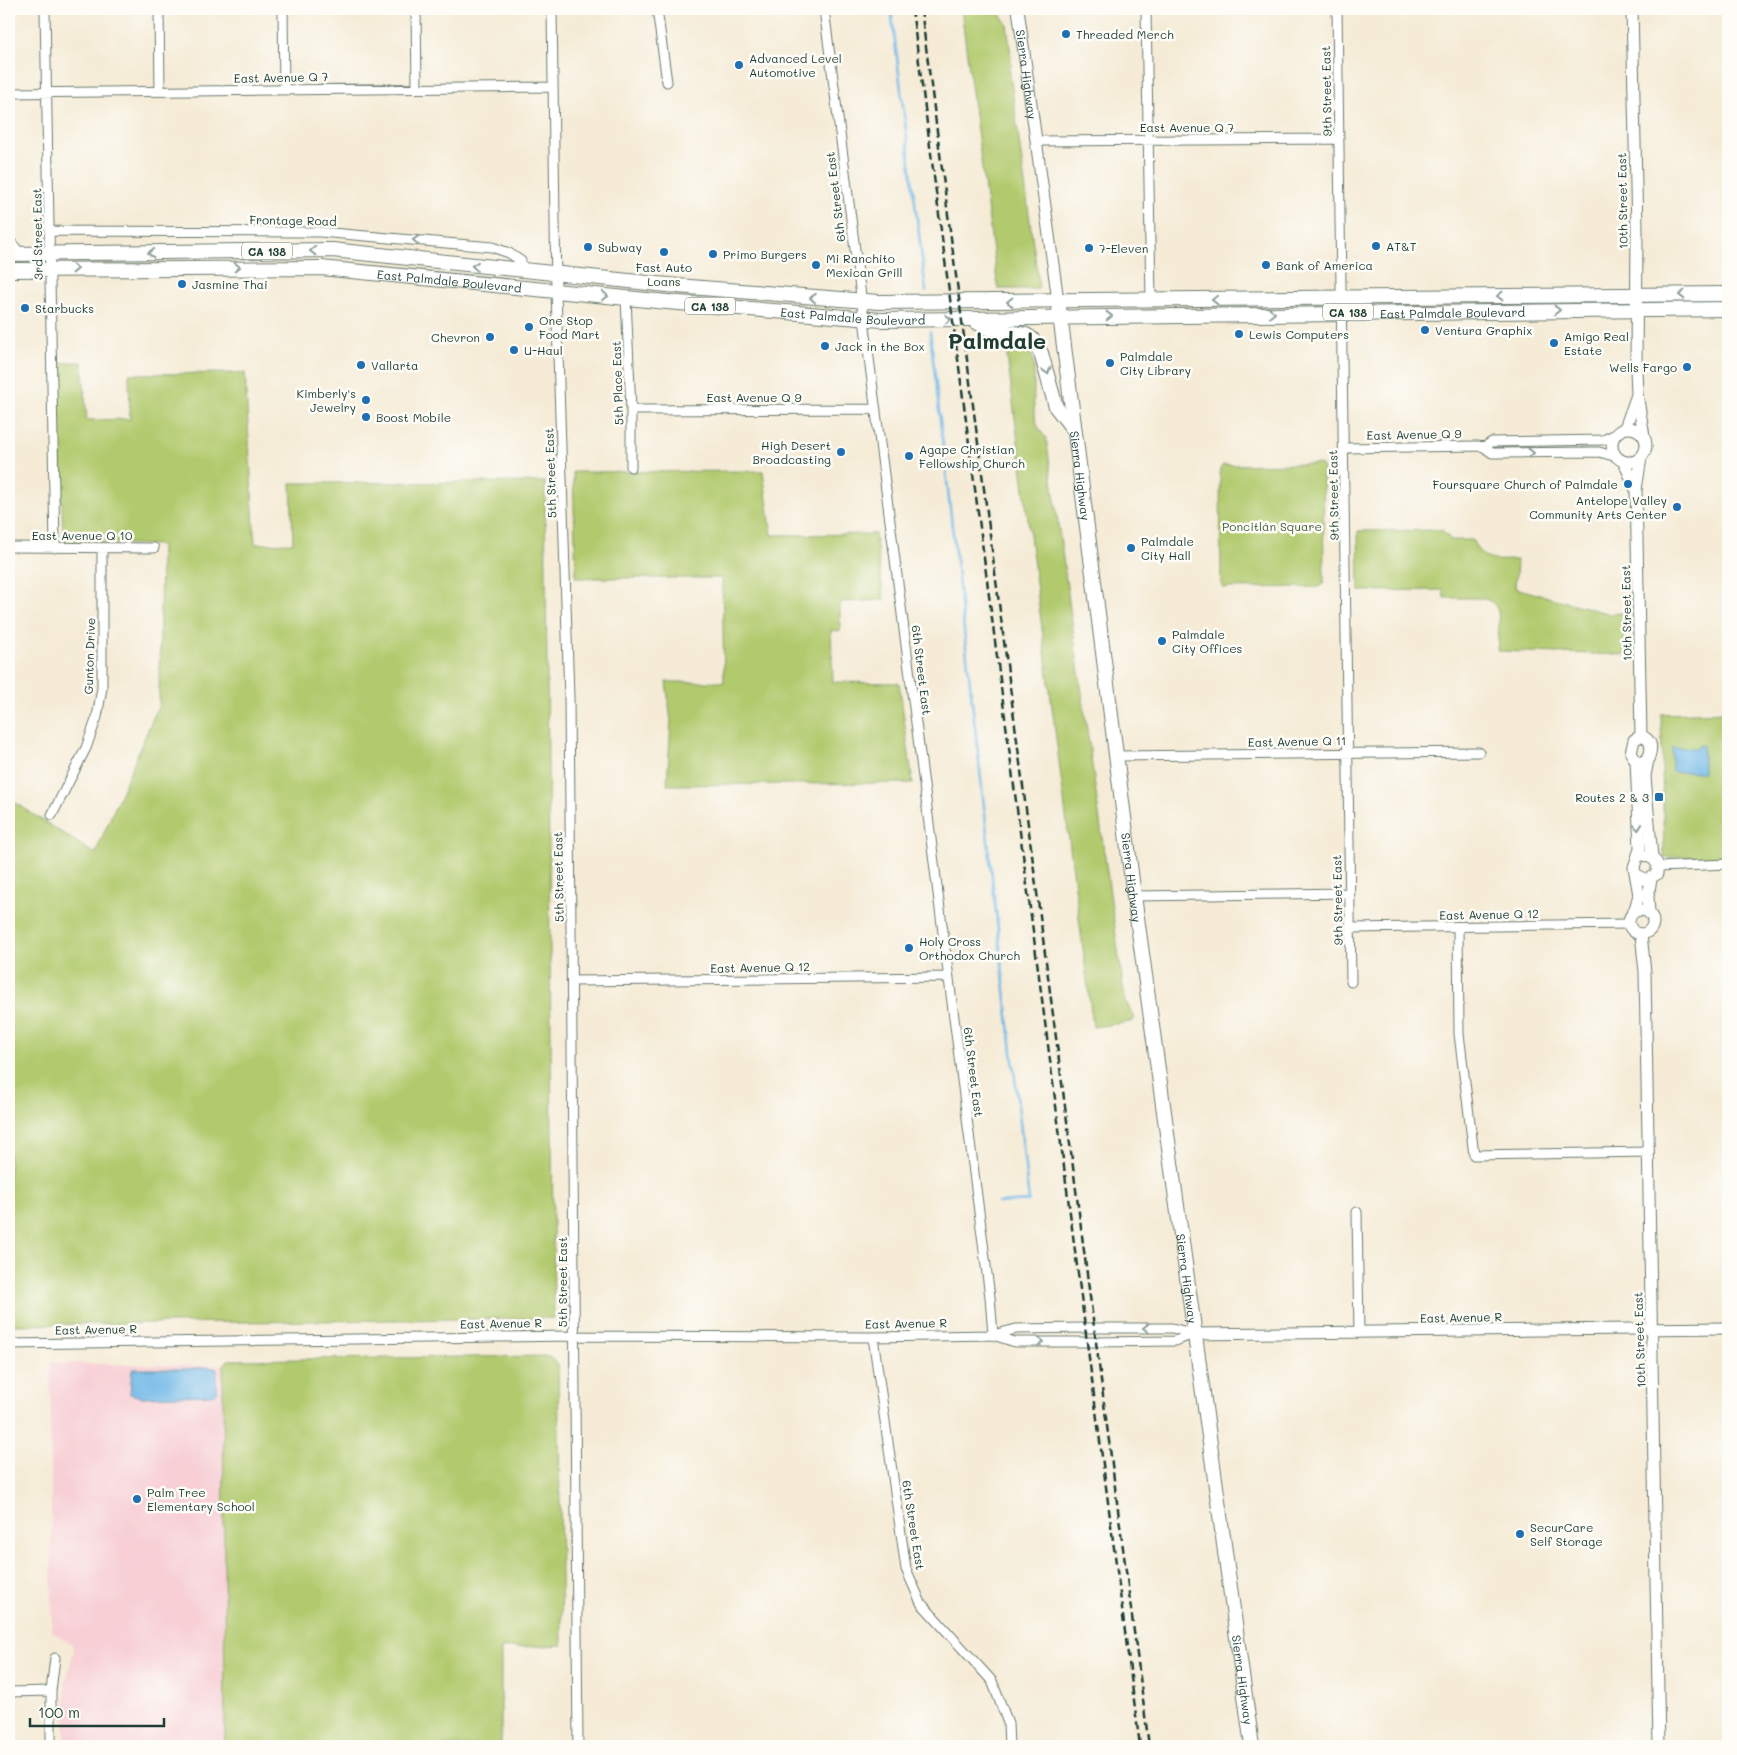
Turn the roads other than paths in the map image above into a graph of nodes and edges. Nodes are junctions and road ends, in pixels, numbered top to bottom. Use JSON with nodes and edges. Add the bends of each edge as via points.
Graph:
{"nodes":[{"id":1,"x":45,"y":9,"type":"edge"},
{"id":2,"x":159,"y":9,"type":"edge"},
{"id":3,"x":283,"y":9,"type":"edge"},
{"id":4,"x":416,"y":9,"type":"edge"},
{"id":5,"x":552,"y":9,"type":"edge"},
{"id":6,"x":657,"y":9,"type":"edge"},
{"id":7,"x":824,"y":9,"type":"edge"},
{"id":8,"x":1018,"y":9,"type":"edge"},
{"id":9,"x":1146,"y":9,"type":"edge"},
{"id":10,"x":1337,"y":9,"type":"edge"},
{"id":11,"x":1632,"y":9,"type":"edge"},
{"id":12,"x":667,"y":82,"type":"dead end"},
{"id":13,"x":553,"y":87,"type":"junction"},
{"id":14,"x":417,"y":88,"type":"junction"},
{"id":15,"x":284,"y":90,"type":"junction"},
{"id":16,"x":160,"y":91,"type":"junction"},
{"id":17,"x":9,"y":93,"type":"edge"},
{"id":18,"x":47,"y":93,"type":"junction"},
{"id":19,"x":1339,"y":138,"type":"junction"},
{"id":20,"x":1147,"y":140,"type":"junction"},
{"id":21,"x":1036,"y":141,"type":"junction"},
{"id":22,"x":50,"y":231,"type":"junction"},
{"id":23,"x":9,"y":240,"type":"edge"},
{"id":24,"x":51,"y":253,"type":"junction"},
{"id":25,"x":15,"y":254,"type":"edge"},
{"id":26,"x":51,"y":269,"type":"junction"},
{"id":27,"x":9,"y":270,"type":"edge"},
{"id":28,"x":523,"y":271,"type":"junction"},
{"id":29,"x":556,"y":274,"type":"junction"},
{"id":30,"x":556,"y":291,"type":"junction"},
{"id":31,"x":1728,"y":294,"type":"edge"},
{"id":32,"x":626,"y":298,"type":"junction"},
{"id":33,"x":1341,"y":298,"type":"junction"},
{"id":34,"x":862,"y":301,"type":"junction"},
{"id":35,"x":1151,"y":301,"type":"junction"},
{"id":36,"x":1058,"y":302,"type":"junction"},
{"id":37,"x":1636,"y":303,"type":"junction"},
{"id":38,"x":1728,"y":309,"type":"edge"},
{"id":39,"x":1342,"y":312,"type":"junction"},
{"id":40,"x":1060,"y":316,"type":"junction"},
{"id":41,"x":971,"y":318,"type":"junction"},
{"id":42,"x":864,"y":320,"type":"junction"},
{"id":43,"x":1637,"y":394,"type":"junction"},
{"id":44,"x":876,"y":409,"type":"junction"},
{"id":45,"x":631,"y":410,"type":"junction"},
{"id":46,"x":1073,"y":429,"type":"junction"},
{"id":47,"x":1620,"y":431,"type":"junction"},
{"id":48,"x":1644,"y":436,"type":"junction"},
{"id":49,"x":1484,"y":447,"type":"junction"},
{"id":50,"x":1344,"y":448,"type":"junction"},
{"id":51,"x":1641,"y":458,"type":"junction"},
{"id":52,"x":1621,"y":459,"type":"junction"},
{"id":53,"x":631,"y":467,"type":"dead end"},
{"id":54,"x":1636,"y":489,"type":"junction"},
{"id":55,"x":9,"y":548,"type":"edge"},
{"id":56,"x":55,"y":548,"type":"junction"},
{"id":57,"x":102,"y":548,"type":"junction"},
{"id":58,"x":154,"y":548,"type":"dead end"},
{"id":59,"x":1642,"y":736,"type":"junction"},
{"id":60,"x":1479,"y":752,"type":"dead end"},
{"id":61,"x":1348,"y":753,"type":"junction"},
{"id":62,"x":1116,"y":756,"type":"junction"},
{"id":63,"x":1648,"y":760,"type":"junction"},
{"id":64,"x":1636,"y":761,"type":"junction"},
{"id":65,"x":52,"y":815,"type":"dead end"},
{"id":66,"x":1638,"y":860,"type":"junction"},
{"id":67,"x":1655,"y":862,"type":"junction"},
{"id":68,"x":1728,"y":864,"type":"edge"},
{"id":69,"x":1637,"y":875,"type":"junction"},
{"id":70,"x":1651,"y":879,"type":"junction"},
{"id":71,"x":1349,"y":894,"type":"junction"},
{"id":72,"x":1134,"y":896,"type":"junction"},
{"id":73,"x":1634,"y":912,"type":"junction"},
{"id":74,"x":1649,"y":913,"type":"junction"},
{"id":75,"x":1629,"y":924,"type":"junction"},
{"id":76,"x":1458,"y":927,"type":"junction"},
{"id":77,"x":1350,"y":928,"type":"junction"},
{"id":78,"x":1641,"y":934,"type":"junction"},
{"id":79,"x":949,"y":977,"type":"junction"},
{"id":80,"x":572,"y":981,"type":"junction"},
{"id":81,"x":1351,"y":982,"type":"dead end"},
{"id":82,"x":1649,"y":1152,"type":"junction"},
{"id":83,"x":1357,"y":1212,"type":"dead end"},
{"id":84,"x":1652,"y":1328,"type":"junction"},
{"id":85,"x":1728,"y":1328,"type":"edge"},
{"id":86,"x":1359,"y":1333,"type":"junction"},
{"id":87,"x":1194,"y":1334,"type":"junction"},
{"id":88,"x":993,"y":1335,"type":"junction"},
{"id":89,"x":575,"y":1336,"type":"junction"},
{"id":90,"x":873,"y":1337,"type":"junction"},
{"id":91,"x":9,"y":1344,"type":"edge"},
{"id":92,"x":55,"y":1658,"type":"dead end"},
{"id":93,"x":51,"y":1691,"type":"junction"},
{"id":94,"x":9,"y":1692,"type":"edge"},
{"id":95,"x":51,"y":1746,"type":"edge"},
{"id":96,"x":578,"y":1746,"type":"edge"},
{"id":97,"x":1009,"y":1746,"type":"edge"},
{"id":98,"x":1252,"y":1746,"type":"edge"},
{"id":99,"x":1659,"y":1746,"type":"edge"}],
"edges":[{"from":1,"to":18,"type":"street","name":"3rd Street East"},
{"from":2,"to":16,"type":"street"},
{"from":3,"to":15,"type":"street"},
{"from":4,"to":14,"type":"street"},
{"from":5,"to":13,"type":"street","name":"5th Street East"},
{"from":6,"to":12,"type":"street"},
{"from":7,"to":34,"type":"street","name":"6th Street East"},
{"from":8,"to":21,"type":"main road","name":"Sierra Highway"},
{"from":9,"to":20,"type":"street"},
{"from":10,"to":19,"type":"street","name":"9th Street East"},
{"from":11,"to":37,"type":"main road","name":"10th Street East"},
{"from":13,"to":14,"type":"street","name":"East Avenue Q 7"},
{"from":13,"to":29,"type":"street","name":"5th Street East"},
{"from":14,"to":15,"type":"street","name":"East Avenue Q 7"},
{"from":15,"to":16,"type":"street","name":"East Avenue Q 7"},
{"from":16,"to":18,"type":"street","name":"East Avenue Q 7"},
{"from":17,"to":18,"type":"street","name":"East Avenue Q 7"},
{"from":18,"to":22,"type":"street","name":"3rd Street East"},
{"from":19,"to":20,"type":"street","name":"East Avenue Q 7"},
{"from":19,"to":33,"type":"street","name":"9th Street East"},
{"from":20,"to":21,"type":"street","name":"East Avenue Q 7"},
{"from":20,"to":35,"type":"street"},
{"from":21,"to":36,"type":"main road","name":"Sierra Highway"},
{"from":22,"to":24,"type":"street","name":"3rd Street East"},
{"from":28,"to":22,"type":"street","name":"Frontage Road","one_way":true,"via":[[521,261],[492,247],[374,236],[320,232]]},
{"from":23,"to":25,"type":"street"},
{"from":24,"to":25,"type":"highway","name":"East Palmdale Boulevard","number":"CA 138"},
{"from":24,"to":26,"type":"street","name":"3rd Street East"},
{"from":28,"to":24,"type":"highway","name":"East Palmdale Boulevard","number":"CA 138","one_way":true,"via":[[332,250]]},
{"from":26,"to":27,"type":"highway","name":"East Palmdale Boulevard","number":"CA 138"},
{"from":26,"to":30,"type":"highway","name":"East Palmdale Boulevard","number":"CA 138","one_way":true,"via":[[295,266]]},
{"from":26,"to":56,"type":"street","name":"3rd Street East"},
{"from":28,"to":29,"type":"highway","name":"East Palmdale Boulevard","number":"CA 138"},
{"from":29,"to":30,"type":"street","name":"5th Street East"},
{"from":34,"to":29,"type":"highway","name":"East Palmdale Boulevard","number":"CA 138","one_way":true},
{"from":30,"to":32,"type":"highway","name":"East Palmdale Boulevard","number":"CA 138","one_way":true},
{"from":30,"to":80,"type":"street","name":"5th Street East","via":[[567,592]]},
{"from":31,"to":37,"type":"highway","name":"East Palmdale Boulevard","number":"CA 138","one_way":true},
{"from":32,"to":42,"type":"highway","name":"East Palmdale Boulevard","number":"CA 138"},
{"from":32,"to":45,"type":"street","name":"5th Place East"},
{"from":33,"to":35,"type":"highway","name":"East Palmdale Boulevard","number":"CA 138","one_way":true},
{"from":37,"to":33,"type":"highway","name":"East Palmdale Boulevard","number":"CA 138","one_way":true},
{"from":33,"to":39,"type":"street","name":"9th Street East"},
{"from":36,"to":34,"type":"highway","name":"East Palmdale Boulevard","number":"CA 138","one_way":true},
{"from":34,"to":42,"type":"street","name":"6th Street East"},
{"from":35,"to":36,"type":"highway","name":"East Palmdale Boulevard","number":"CA 138"},
{"from":36,"to":40,"type":"highway","name":"Sierra Highway"},
{"from":37,"to":38,"type":"highway","name":"East Palmdale Boulevard","number":"CA 138"},
{"from":39,"to":37,"type":"highway","name":"East Palmdale Boulevard","number":"CA 138","one_way":true},
{"from":37,"to":43,"type":"main road","name":"10th Street East"},
{"from":40,"to":39,"type":"highway","name":"East Palmdale Boulevard","number":"CA 138","one_way":true},
{"from":39,"to":50,"type":"street","name":"9th Street East"},
{"from":40,"to":41,"type":"highway","name":"East Palmdale Boulevard","number":"CA 138"},
{"from":40,"to":46,"type":"highway","name":"Sierra Highway"},
{"from":42,"to":41,"type":"highway","name":"East Palmdale Boulevard","number":"CA 138","one_way":true},
{"from":41,"to":46,"type":"highway","one_way":true,"via":[[989,329],[1026,335],[1032,339],[1041,353],[1056,407]]},
{"from":42,"to":44,"type":"street","name":"6th Street East"},
{"from":43,"to":47,"type":"main road","name":"10th Street East"},
{"from":43,"to":48,"type":"main road","name":"10th Street East"},
{"from":44,"to":45,"type":"street","name":"East Avenue Q 9"},
{"from":44,"to":79,"type":"street","name":"6th Street East"},
{"from":45,"to":53,"type":"street","name":"5th Place East"},
{"from":46,"to":62,"type":"highway","name":"Sierra Highway"},
{"from":47,"to":48,"type":"main road","via":[[1636,429]]},
{"from":47,"to":49,"type":"street","name":"East Avenue Q 9","via":[[1604,440],[1492,442]]},
{"from":47,"to":52,"type":"main road","via":[[1612,444]]},
{"from":48,"to":51,"type":"main road","via":[[1647,448]]},
{"from":49,"to":50,"type":"street","name":"East Avenue Q 9"},
{"from":49,"to":52,"type":"street","name":"East Avenue Q 9","one_way":true,"via":[[1492,453],[1599,452]]},
{"from":50,"to":61,"type":"street","name":"9th Street East"},
{"from":51,"to":52,"type":"main road","via":[[1630,462]]},
{"from":51,"to":54,"type":"main road","name":"10th Street East"},
{"from":52,"to":54,"type":"main road","name":"10th Street East"},
{"from":54,"to":59,"type":"main road","name":"10th Street East"},
{"from":55,"to":56,"type":"street","name":"East Avenue Q 10"},
{"from":56,"to":57,"type":"street","name":"East Avenue Q 10"},
{"from":57,"to":58,"type":"street","name":"East Avenue Q 10"},
{"from":57,"to":65,"type":"street","name":"Gunton Drive","via":[[102,688],[97,717],[86,748]]},
{"from":59,"to":63,"type":"main road","via":[[1650,744]]},
{"from":59,"to":64,"type":"main road","via":[[1632,743],[1632,756]]},
{"from":60,"to":61,"type":"street","name":"East Avenue Q 11"},
{"from":61,"to":62,"type":"street","name":"East Avenue Q 11"},
{"from":61,"to":71,"type":"street","name":"9th Street East"},
{"from":62,"to":72,"type":"highway","name":"Sierra Highway"},
{"from":63,"to":64,"type":"main road"},
{"from":63,"to":67,"type":"main road","via":[[1644,776]]},
{"from":64,"to":66,"type":"main road","one_way":true},
{"from":66,"to":67,"type":"main road","via":[[1644,856]]},
{"from":66,"to":69,"type":"main road","via":[[1634,867]]},
{"from":67,"to":68,"type":"street"},
{"from":67,"to":70,"type":"main road","via":[[1657,874]]},
{"from":69,"to":70,"type":"main road","via":[[1643,880]]},
{"from":69,"to":73,"type":"main road","via":[[1639,895]]},
{"from":70,"to":74,"type":"main road"},
{"from":71,"to":72,"type":"street"},
{"from":71,"to":77,"type":"street","name":"9th Street East"},
{"from":72,"to":87,"type":"highway","name":"Sierra Highway"},
{"from":73,"to":74,"type":"main road","via":[[1642,910]]},
{"from":73,"to":75,"type":"main road"},
{"from":74,"to":78,"type":"main road","via":[[1653,924],[1648,932]]},
{"from":75,"to":76,"type":"street","name":"East Avenue Q 12"},
{"from":75,"to":78,"type":"main road","via":[[1633,932]]},
{"from":76,"to":77,"type":"street","name":"East Avenue Q 12"},
{"from":76,"to":82,"type":"street","via":[[1459,1034],[1474,1155]]},
{"from":77,"to":81,"type":"street","name":"9th Street East"},
{"from":78,"to":82,"type":"main road","name":"10th Street East","via":[[1645,972]]},
{"from":79,"to":80,"type":"street","name":"East Avenue Q 12"},
{"from":79,"to":88,"type":"street","name":"6th Street East"},
{"from":80,"to":89,"type":"street","name":"5th Street East"},
{"from":82,"to":84,"type":"main road","name":"10th Street East"},
{"from":83,"to":86,"type":"street"},
{"from":84,"to":85,"type":"main road","name":"East Avenue R"},
{"from":84,"to":86,"type":"main road","name":"East Avenue R"},
{"from":84,"to":99,"type":"main road","name":"10th Street East"},
{"from":86,"to":87,"type":"main road","name":"East Avenue R"},
{"from":87,"to":88,"type":"street","name":"East Avenue R","one_way":true,"via":[[1172,1328],[1086,1328],[1016,1329]]},
{"from":88,"to":87,"type":"street","name":"East Avenue R","one_way":true,"via":[[1015,1342],[1175,1341]]},
{"from":87,"to":98,"type":"highway","name":"Sierra Highway"},
{"from":88,"to":90,"type":"street","name":"East Avenue R"},
{"from":89,"to":90,"type":"street","name":"East Avenue R"},
{"from":89,"to":91,"type":"street","name":"East Avenue R"},
{"from":89,"to":96,"type":"street","name":"5th Street East"},
{"from":90,"to":97,"type":"street","name":"6th Street East","via":[[906,1569],[922,1604],[992,1681],[1008,1723]]},
{"from":92,"to":93,"type":"street"},
{"from":93,"to":94,"type":"street"},
{"from":93,"to":95,"type":"street"}]}
